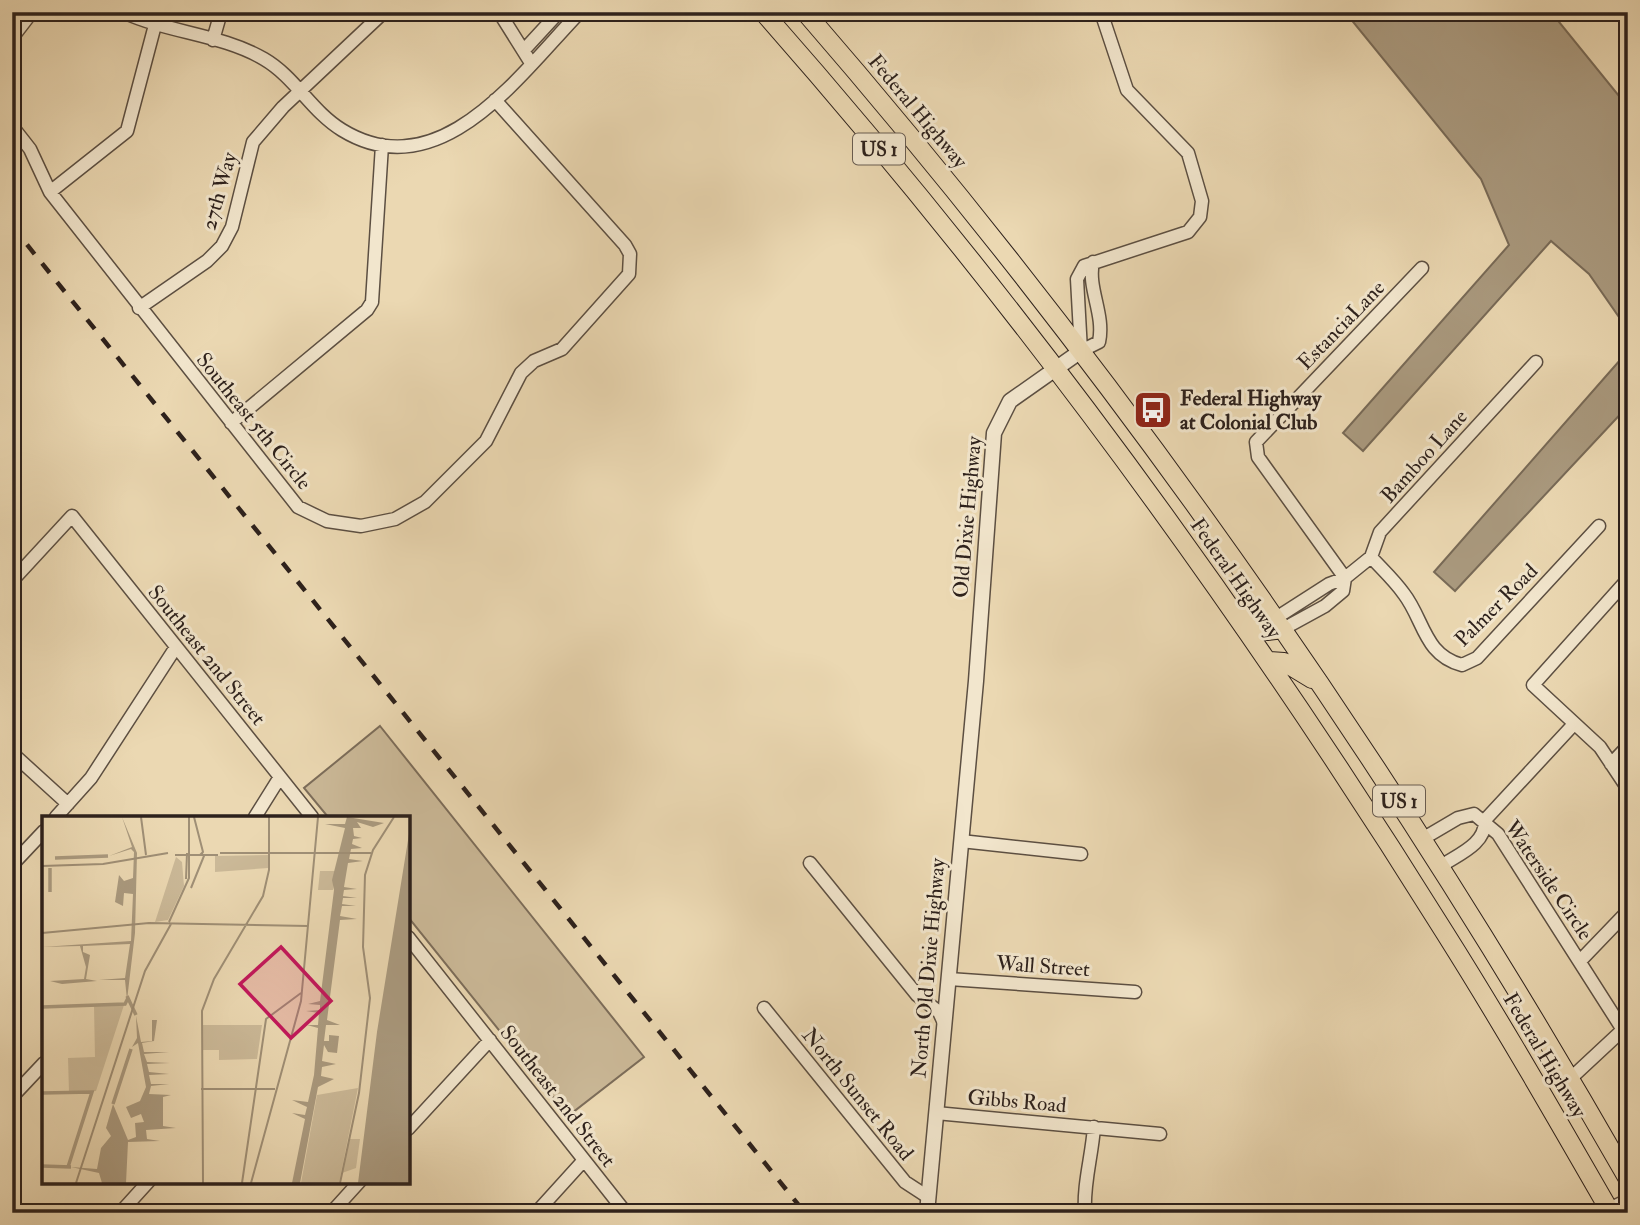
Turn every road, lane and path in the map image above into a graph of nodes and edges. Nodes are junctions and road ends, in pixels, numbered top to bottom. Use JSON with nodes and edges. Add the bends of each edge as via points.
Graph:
{"nodes":[{"id":1,"x":32,"y":12,"type":"edge"},
{"id":2,"x":123,"y":12,"type":"edge"},
{"id":3,"x":221,"y":12,"type":"edge"},
{"id":4,"x":384,"y":12,"type":"edge"},
{"id":5,"x":499,"y":12,"type":"edge"},
{"id":6,"x":559,"y":12,"type":"edge"},
{"id":7,"x":580,"y":12,"type":"edge"},
{"id":8,"x":763,"y":12,"type":"edge"},
{"id":9,"x":805,"y":12,"type":"edge"},
{"id":10,"x":1101,"y":12,"type":"edge"},
{"id":11,"x":155,"y":25,"type":"junction"},
{"id":12,"x":12,"y":38,"type":"edge"},
{"id":13,"x":213,"y":40,"type":"junction"},
{"id":14,"x":524,"y":50,"type":"junction"},
{"id":15,"x":531,"y":63,"type":"junction"},
{"id":16,"x":302,"y":91,"type":"junction"},
{"id":17,"x":495,"y":100,"type":"junction"},
{"id":18,"x":12,"y":126,"type":"edge"},
{"id":19,"x":382,"y":145,"type":"junction"},
{"id":20,"x":50,"y":192,"type":"junction"},
{"id":21,"x":1093,"y":262,"type":"junction"},
{"id":22,"x":1422,"y":268,"type":"dead end"},
{"id":23,"x":139,"y":308,"type":"junction"},
{"id":24,"x":1081,"y":351,"type":"junction"},
{"id":25,"x":1536,"y":362,"type":"dead end"},
{"id":26,"x":1057,"y":371,"type":"junction"},
{"id":27,"x":231,"y":423,"type":"junction"},
{"id":28,"x":1599,"y":526,"type":"dead end"},
{"id":29,"x":1371,"y":557,"type":"junction"},
{"id":30,"x":1345,"y":578,"type":"junction"},
{"id":31,"x":1628,"y":579,"type":"edge"},
{"id":32,"x":12,"y":581,"type":"edge"},
{"id":33,"x":1228,"y":604,"type":"junction"},
{"id":34,"x":1280,"y":623,"type":"junction"},
{"id":35,"x":176,"y":647,"type":"junction"},
{"id":36,"x":1268,"y":662,"type":"junction"},
{"id":37,"x":1323,"y":687,"type":"junction"},
{"id":38,"x":1574,"y":724,"type":"junction"},
{"id":39,"x":972,"y":727,"type":"joint"},
{"id":40,"x":1628,"y":746,"type":"edge"},
{"id":41,"x":12,"y":753,"type":"edge"},
{"id":42,"x":1611,"y":764,"type":"junction"},
{"id":43,"x":280,"y":777,"type":"junction"},
{"id":44,"x":1628,"y":789,"type":"edge"},
{"id":45,"x":68,"y":804,"type":"junction"},
{"id":46,"x":57,"y":816,"type":"edge"},
{"id":47,"x":256,"y":816,"type":"edge"},
{"id":48,"x":311,"y":816,"type":"edge"},
{"id":49,"x":1485,"y":820,"type":"junction"},
{"id":50,"x":42,"y":833,"type":"edge"},
{"id":51,"x":1424,"y":838,"type":"junction"},
{"id":52,"x":961,"y":841,"type":"junction"},
{"id":53,"x":1082,"y":854,"type":"dead end"},
{"id":54,"x":810,"y":863,"type":"dead end"},
{"id":55,"x":12,"y":865,"type":"edge"},
{"id":56,"x":1441,"y":866,"type":"junction"},
{"id":57,"x":1628,"y":911,"type":"edge"},
{"id":58,"x":410,"y":940,"type":"edge"},
{"id":59,"x":1580,"y":961,"type":"junction"},
{"id":60,"x":949,"y":979,"type":"junction"},
{"id":61,"x":1135,"y":992,"type":"dead end"},
{"id":62,"x":764,"y":1008,"type":"dead end"},
{"id":63,"x":944,"y":1023,"type":"junction"},
{"id":64,"x":1625,"y":1028,"type":"edge"},
{"id":65,"x":490,"y":1040,"type":"junction"},
{"id":66,"x":42,"y":1065,"type":"edge"},
{"id":67,"x":1570,"y":1079,"type":"junction"},
{"id":68,"x":12,"y":1097,"type":"edge"},
{"id":69,"x":936,"y":1112,"type":"junction"},
{"id":70,"x":410,"y":1127,"type":"edge"},
{"id":71,"x":1094,"y":1127,"type":"junction"},
{"id":72,"x":1160,"y":1134,"type":"dead end"},
{"id":73,"x":584,"y":1160,"type":"junction"},
{"id":74,"x":1628,"y":1179,"type":"edge"},
{"id":75,"x":147,"y":1183,"type":"edge"},
{"id":76,"x":358,"y":1183,"type":"edge"},
{"id":77,"x":928,"y":1197,"type":"junction"},
{"id":78,"x":1628,"y":1200,"type":"edge"},
{"id":79,"x":1610,"y":1211,"type":"edge"},
{"id":80,"x":120,"y":1213,"type":"edge"},
{"id":81,"x":331,"y":1213,"type":"edge"},
{"id":82,"x":536,"y":1213,"type":"edge"},
{"id":83,"x":626,"y":1213,"type":"edge"},
{"id":84,"x":927,"y":1213,"type":"edge"},
{"id":85,"x":1085,"y":1213,"type":"edge"}],
"edges":[{"from":1,"to":12,"type":"street"},
{"from":2,"to":11,"type":"street"},
{"from":3,"to":13,"type":"street"},
{"from":4,"to":16,"type":"street","name":"27th Way"},
{"from":5,"to":14,"type":"street"},
{"from":6,"to":14,"type":"street"},
{"from":7,"to":15,"type":"street"},
{"from":8,"to":26,"type":"main road","name":"Federal Highway","number":"US 1","via":[[938,220]]},
{"from":9,"to":24,"type":"main road","name":"Federal Highway","number":"US 1"},
{"from":10,"to":21,"type":"street","via":[[1127,90],[1188,153],[1202,201],[1200,217],[1188,232]]},
{"from":11,"to":13,"type":"street"},
{"from":11,"to":20,"type":"street","via":[[127,131]]},
{"from":13,"to":16,"type":"street","via":[[268,61]]},
{"from":14,"to":15,"type":"street"},
{"from":15,"to":17,"type":"street"},
{"from":16,"to":19,"type":"street","via":[[343,131]]},
{"from":16,"to":23,"type":"street","name":"27th Way","via":[[253,142],[232,227],[222,246]]},
{"from":17,"to":19,"type":"street","via":[[432,143]]},
{"from":17,"to":27,"type":"street","name":"Southeast 5th Circle","via":[[625,246],[629,274],[562,349],[521,373],[486,441],[425,502],[395,519],[372,525],[338,524],[298,507]]},
{"from":18,"to":20,"type":"street","name":"Southeast 5th Circle","via":[[30,149]]},
{"from":19,"to":27,"type":"street","via":[[372,302]]},
{"from":20,"to":23,"type":"street","name":"Southeast 5th Circle"},
{"from":21,"to":24,"type":"street","via":[[1084,266],[1077,279]]},
{"from":21,"to":24,"type":"street","via":[[1090,276],[1102,326],[1099,342]]},
{"from":22,"to":30,"type":"street","name":"EstanciaLane","via":[[1256,442],[1258,457]]},
{"from":23,"to":27,"type":"street","name":"Southeast 5th Circle"},
{"from":24,"to":26,"type":"street","name":"Old Dixie Highway"},
{"from":24,"to":34,"type":"main road","name":"Federal Highway","number":"US 1"},
{"from":25,"to":29,"type":"street","name":"Bamboo Lane","via":[[1380,532]]},
{"from":26,"to":33,"type":"main road","name":"Federal Highway","number":"US 1"},
{"from":26,"to":39,"type":"street","name":"Old Dixie Highway","via":[[1010,401],[994,433]]},
{"from":28,"to":29,"type":"street","name":"Palmer Road","via":[[1477,658],[1462,665],[1439,654],[1418,625],[1406,596]]},
{"from":29,"to":30,"type":"street","name":"Bamboo Lane"},
{"from":30,"to":34,"type":"street","name":"Bamboo Lane","via":[[1343,591],[1325,606]]},
{"from":31,"to":38,"type":"street","via":[[1533,685]]},
{"from":32,"to":35,"type":"street","name":"Southeast 2nd Street","via":[[72,516]]},
{"from":33,"to":34,"type":"main road","via":[[1267,631]]},
{"from":33,"to":36,"type":"main road","name":"Federal Highway","number":"US 1"},
{"from":34,"to":37,"type":"main road","name":"Federal Highway","number":"US 1"},
{"from":35,"to":43,"type":"street","name":"Southeast 2nd Street"},
{"from":35,"to":45,"type":"street","via":[[91,778]]},
{"from":36,"to":37,"type":"main road","via":[[1298,668]]},
{"from":36,"to":79,"type":"main road","name":"Federal Highway","number":"US 1","via":[[1454,947]]},
{"from":37,"to":51,"type":"main road","name":"Federal Highway","number":"US 1"},
{"from":38,"to":42,"type":"street"},
{"from":38,"to":49,"type":"street","name":"Waterside Circle"},
{"from":39,"to":52,"type":"street","name":"North Old Dixie Highway"},
{"from":40,"to":42,"type":"street"},
{"from":41,"to":45,"type":"street"},
{"from":42,"to":44,"type":"street"},
{"from":43,"to":47,"type":"street"},
{"from":43,"to":48,"type":"street","name":"Southeast 2nd Street"},
{"from":45,"to":46,"type":"street"},
{"from":49,"to":51,"type":"street","name":"Waterside Circle","via":[[1474,814],[1458,818]]},
{"from":49,"to":56,"type":"street","name":"Waterside Circle","via":[[1477,842]]},
{"from":49,"to":59,"type":"street","name":"Waterside Circle"},
{"from":50,"to":55,"type":"street"},
{"from":51,"to":56,"type":"main road","name":"Federal Highway","number":"US 1"},
{"from":52,"to":53,"type":"street"},
{"from":52,"to":60,"type":"street","name":"North Old Dixie Highway"},
{"from":54,"to":63,"type":"street"},
{"from":56,"to":67,"type":"main road","name":"Federal Highway","number":"US 1"},
{"from":57,"to":59,"type":"street","name":"Waterside Circle"},
{"from":58,"to":65,"type":"street","name":"Southeast 2nd Street"},
{"from":59,"to":64,"type":"street","name":"Waterside Circle"},
{"from":60,"to":61,"type":"street","name":"Wall Street"},
{"from":60,"to":63,"type":"street","name":"North Old Dixie Highway"},
{"from":62,"to":77,"type":"street","name":"North Sunset Road","via":[[905,1182]]},
{"from":63,"to":69,"type":"street","name":"North Old Dixie Highway"},
{"from":64,"to":67,"type":"street"},
{"from":65,"to":70,"type":"street"},
{"from":65,"to":73,"type":"street","name":"Southeast 2nd Street"},
{"from":66,"to":68,"type":"street"},
{"from":67,"to":74,"type":"main road","name":"Federal Highway","number":"US 1"},
{"from":69,"to":71,"type":"street","name":"Gibbs Road"},
{"from":69,"to":77,"type":"street","name":"North Old Dixie Highway"},
{"from":71,"to":72,"type":"street","name":"Gibbs Road"},
{"from":71,"to":85,"type":"street","name":"Gibbs Road"},
{"from":73,"to":82,"type":"street"},
{"from":73,"to":83,"type":"street","name":"Southeast 2nd Street"},
{"from":75,"to":80,"type":"street"},
{"from":76,"to":81,"type":"street"},
{"from":77,"to":84,"type":"street","name":"North Old Dixie Highway"},
{"from":78,"to":79,"type":"street"}]}
